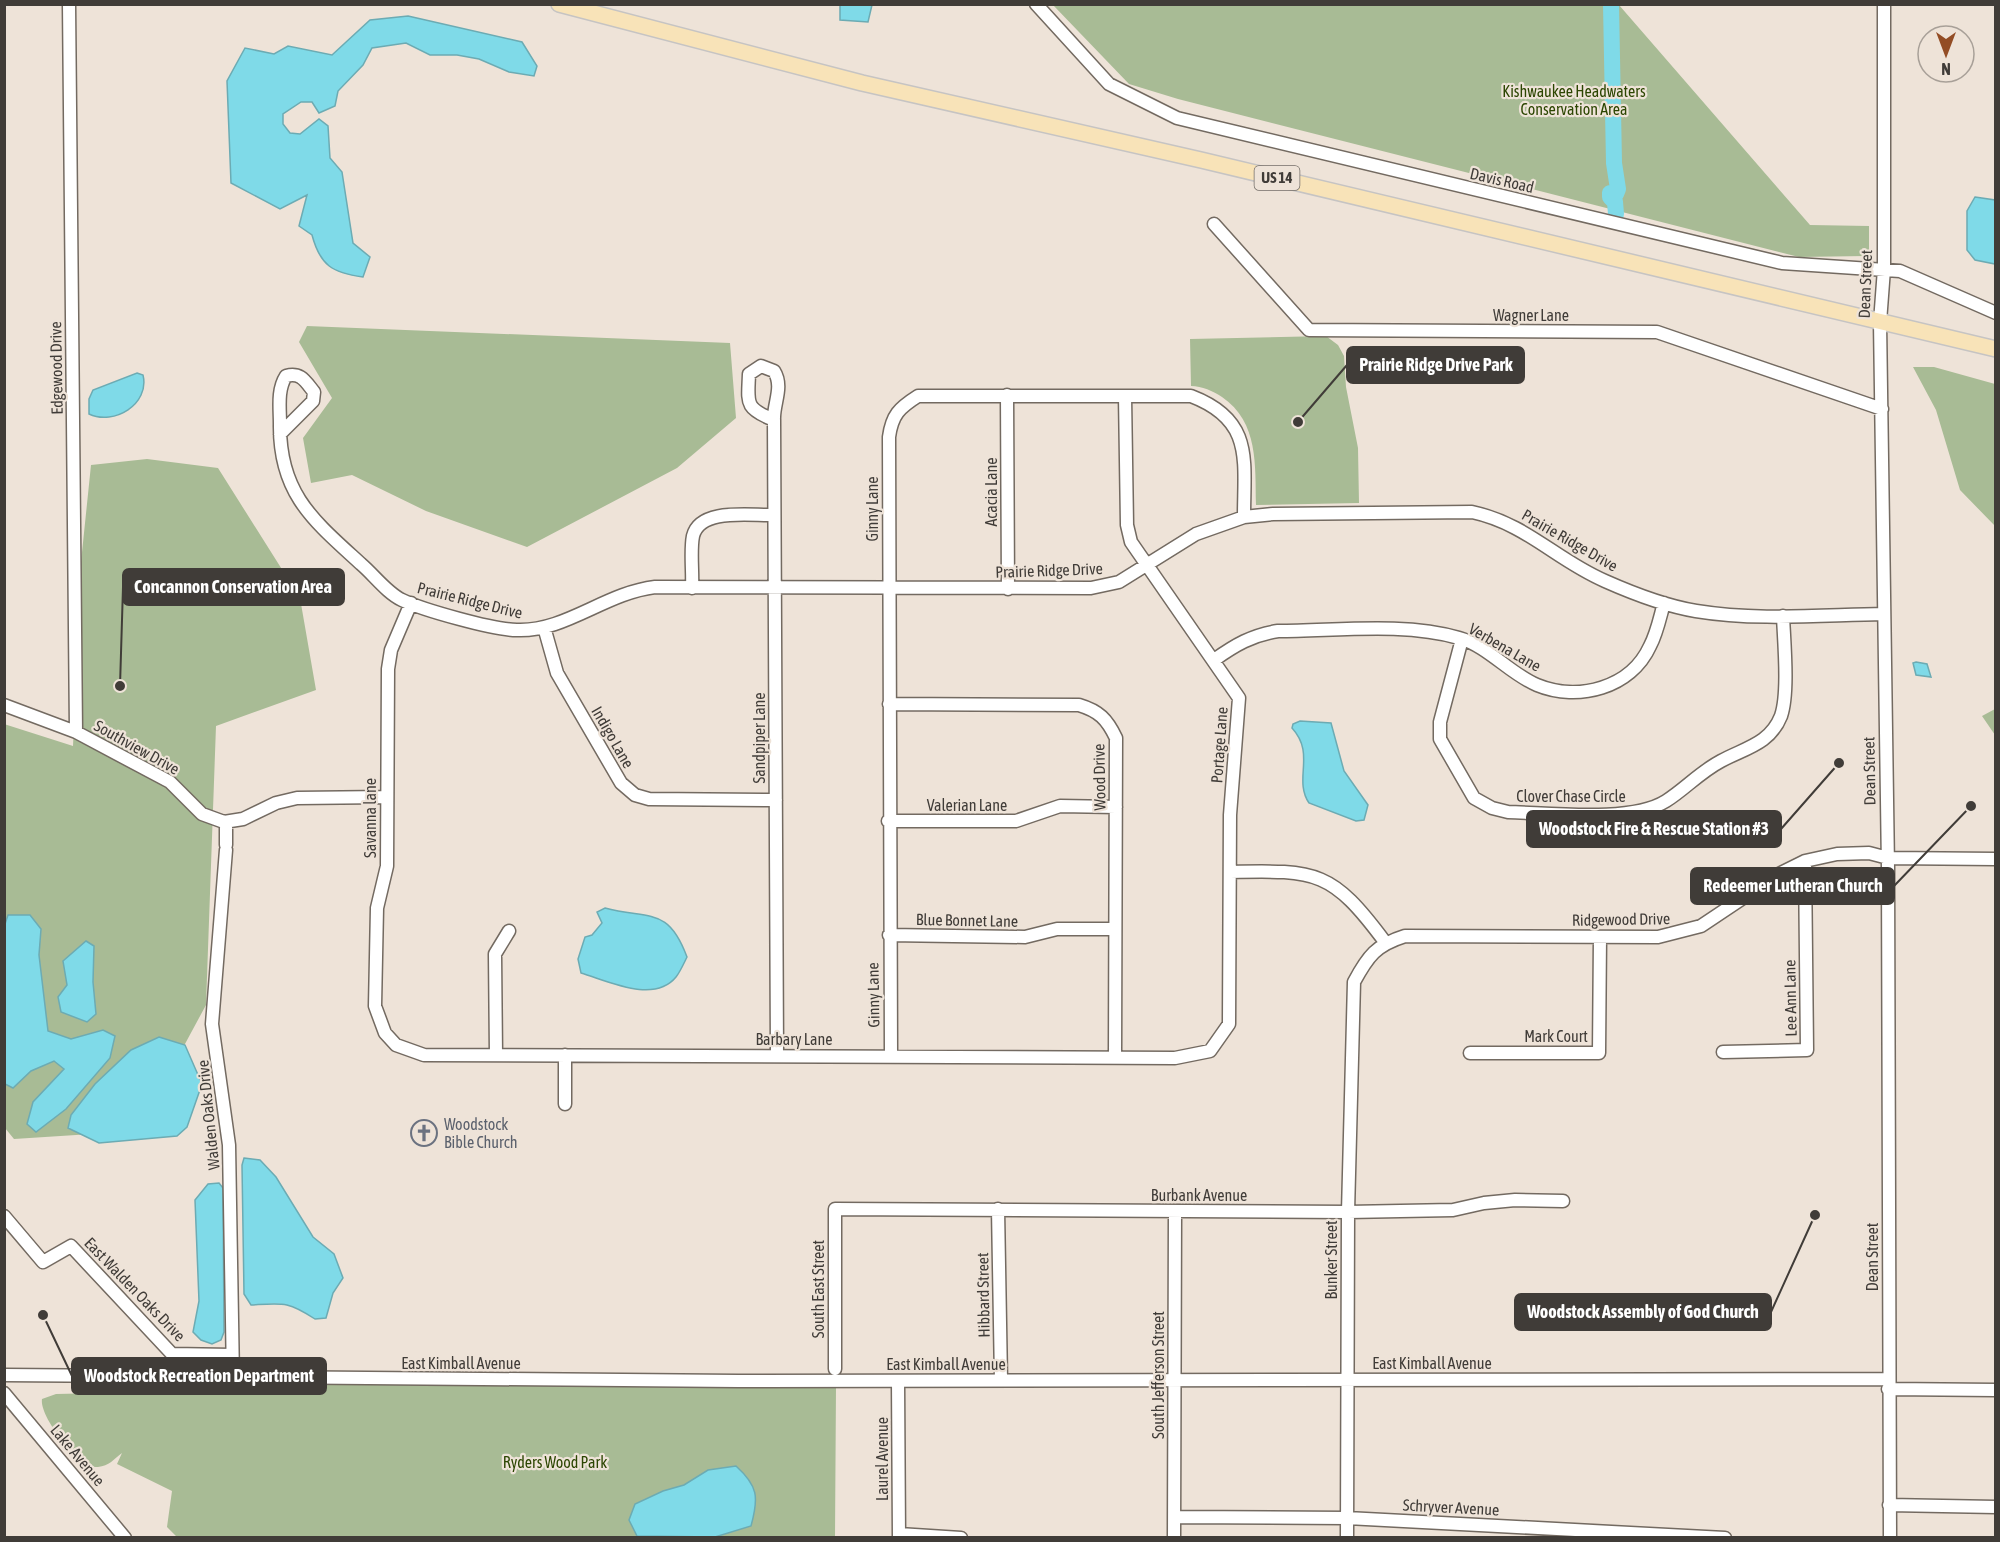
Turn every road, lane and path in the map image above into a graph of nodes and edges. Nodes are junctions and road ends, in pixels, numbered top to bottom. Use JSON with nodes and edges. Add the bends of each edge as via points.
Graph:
{"nodes":[{"id":1,"x":69,"y":4,"type":"edge"},
{"id":2,"x":560,"y":4,"type":"edge"},
{"id":3,"x":1036,"y":4,"type":"edge"},
{"id":4,"x":1884,"y":4,"type":"edge"},
{"id":5,"x":1214,"y":224,"type":"dead end"},
{"id":6,"x":1884,"y":269,"type":"junction"},
{"id":7,"x":1995,"y":313,"type":"edge"},
{"id":8,"x":1880,"y":322,"type":"junction"},
{"id":9,"x":1995,"y":349,"type":"edge"},
{"id":10,"x":1007,"y":396,"type":"junction"},
{"id":11,"x":1125,"y":396,"type":"junction"},
{"id":12,"x":1882,"y":409,"type":"junction"},
{"id":13,"x":774,"y":420,"type":"dead end"},
{"id":14,"x":280,"y":434,"type":"junction"},
{"id":15,"x":774,"y":515,"type":"junction"},
{"id":16,"x":1244,"y":517,"type":"junction"},
{"id":17,"x":1148,"y":565,"type":"junction"},
{"id":18,"x":692,"y":588,"type":"junction"},
{"id":19,"x":775,"y":588,"type":"junction"},
{"id":20,"x":1008,"y":588,"type":"junction"},
{"id":21,"x":889,"y":589,"type":"junction"},
{"id":22,"x":411,"y":603,"type":"junction"},
{"id":23,"x":1664,"y":603,"type":"junction"},
{"id":24,"x":1883,"y":614,"type":"junction"},
{"id":25,"x":1783,"y":615,"type":"junction"},
{"id":26,"x":544,"y":627,"type":"junction"},
{"id":27,"x":1462,"y":639,"type":"junction"},
{"id":28,"x":1214,"y":660,"type":"junction"},
{"id":29,"x":889,"y":704,"type":"junction"},
{"id":30,"x":4,"y":705,"type":"edge"},
{"id":31,"x":76,"y":732,"type":"junction"},
{"id":32,"x":386,"y":797,"type":"junction"},
{"id":33,"x":776,"y":800,"type":"junction"},
{"id":34,"x":1116,"y":807,"type":"junction"},
{"id":35,"x":888,"y":821,"type":"junction"},
{"id":36,"x":226,"y":822,"type":"junction"},
{"id":37,"x":1888,"y":858,"type":"junction"},
{"id":38,"x":1995,"y":859,"type":"edge"},
{"id":39,"x":1805,"y":861,"type":"junction"},
{"id":40,"x":1232,"y":872,"type":"junction"},
{"id":41,"x":1115,"y":929,"type":"junction"},
{"id":42,"x":509,"y":931,"type":"dead end"},
{"id":43,"x":889,"y":935,"type":"junction"},
{"id":44,"x":1600,"y":937,"type":"junction"},
{"id":45,"x":1385,"y":942,"type":"junction"},
{"id":46,"x":385,"y":1033,"type":"joint"},
{"id":47,"x":1210,"y":1052,"type":"joint"},
{"id":48,"x":1723,"y":1052,"type":"dead end"},
{"id":49,"x":1470,"y":1053,"type":"dead end"},
{"id":50,"x":496,"y":1055,"type":"junction"},
{"id":51,"x":565,"y":1055,"type":"junction"},
{"id":52,"x":777,"y":1055,"type":"junction"},
{"id":53,"x":891,"y":1055,"type":"junction"},
{"id":54,"x":1115,"y":1057,"type":"junction"},
{"id":55,"x":564,"y":1104,"type":"dead end"},
{"id":56,"x":1563,"y":1201,"type":"dead end"},
{"id":57,"x":835,"y":1209,"type":"joint"},
{"id":58,"x":998,"y":1209,"type":"junction"},
{"id":59,"x":1175,"y":1212,"type":"junction"},
{"id":60,"x":1348,"y":1212,"type":"junction"},
{"id":61,"x":4,"y":1216,"type":"edge"},
{"id":62,"x":232,"y":1355,"type":"junction"},
{"id":63,"x":835,"y":1369,"type":"dead end"},
{"id":64,"x":4,"y":1375,"type":"edge"},
{"id":65,"x":233,"y":1378,"type":"junction"},
{"id":66,"x":1001,"y":1380,"type":"junction"},
{"id":67,"x":1175,"y":1380,"type":"junction"},
{"id":68,"x":1347,"y":1380,"type":"junction"},
{"id":69,"x":898,"y":1381,"type":"junction"},
{"id":70,"x":1888,"y":1384,"type":"junction"},
{"id":71,"x":1995,"y":1390,"type":"edge"},
{"id":72,"x":4,"y":1393,"type":"edge"},
{"id":73,"x":1889,"y":1504,"type":"junction"},
{"id":74,"x":1995,"y":1506,"type":"edge"},
{"id":75,"x":1174,"y":1517,"type":"junction"},
{"id":76,"x":1347,"y":1518,"type":"junction"},
{"id":77,"x":899,"y":1536,"type":"edge"},
{"id":78,"x":125,"y":1538,"type":"edge"},
{"id":79,"x":961,"y":1538,"type":"edge"},
{"id":80,"x":1174,"y":1538,"type":"edge"},
{"id":81,"x":1347,"y":1538,"type":"edge"},
{"id":82,"x":1725,"y":1538,"type":"edge"},
{"id":83,"x":1890,"y":1538,"type":"edge"}],
"edges":[{"from":1,"to":31,"type":"street","name":"Edgewood Drive"},
{"from":2,"to":8,"type":"main road","number":"US 14","via":[[862,83]]},
{"from":3,"to":6,"type":"street","name":"Davis Road","via":[[1109,84],[1177,118],[1782,264]]},
{"from":4,"to":6,"type":"street","name":"Dean Street"},
{"from":5,"to":12,"type":"street","name":"Wagner Lane","via":[[1309,330],[1657,332]]},
{"from":6,"to":7,"type":"street","name":"Davis Road","via":[[1915,276]]},
{"from":6,"to":8,"type":"street","name":"Dean Street"},
{"from":8,"to":9,"type":"main road","number":"US 14"},
{"from":8,"to":12,"type":"street","name":"Dean Street"},
{"from":10,"to":11,"type":"street","name":"Ginny Lane"},
{"from":10,"to":20,"type":"street","name":"Acacia Lane"},
{"from":10,"to":21,"type":"street","name":"Ginny Lane","via":[[918,396],[899,408],[889,437]]},
{"from":11,"to":16,"type":"street","name":"Ginny Lane","via":[[1191,396],[1212,404],[1225,415],[1238,432],[1243,454]]},
{"from":11,"to":17,"type":"street","name":"Portage Lane","via":[[1127,525],[1131,542]]},
{"from":12,"to":24,"type":"street","name":"Dean Street"},
{"from":13,"to":15,"type":"street","name":"Sandpiper Lane"},
{"from":14,"to":14,"type":"street","name":"Prairie Ridge Drive","via":[[280,385],[286,376],[301,376],[314,392],[313,401]]},
{"from":14,"to":22,"type":"street","name":"Prairie Ridge Drive","via":[[285,470],[310,517],[400,599]]},
{"from":15,"to":18,"type":"street","via":[[718,516],[698,526],[693,535]]},
{"from":15,"to":19,"type":"street","name":"Sandpiper Lane"},
{"from":16,"to":17,"type":"street","name":"Prairie Ridge Drive","via":[[1196,534]]},
{"from":16,"to":23,"type":"street","name":"Prairie Ridge Drive","via":[[1472,512],[1515,525],[1603,581]]},
{"from":17,"to":20,"type":"street","name":"Prairie Ridge Drive","via":[[1119,582],[1090,588]]},
{"from":17,"to":28,"type":"street","name":"Portage Lane"},
{"from":18,"to":19,"type":"street","name":"Prairie Ridge Drive"},
{"from":18,"to":26,"type":"street","name":"Prairie Ridge Drive","via":[[631,590]]},
{"from":19,"to":21,"type":"street","name":"Prairie Ridge Drive"},
{"from":19,"to":33,"type":"street","name":"Sandpiper Lane"},
{"from":20,"to":21,"type":"street","name":"Prairie Ridge Drive"},
{"from":21,"to":29,"type":"street","name":"Ginny Lane"},
{"from":22,"to":26,"type":"street","name":"Prairie Ridge Drive","via":[[513,630]]},
{"from":22,"to":32,"type":"street","name":"Savanna lane","via":[[391,650]]},
{"from":23,"to":25,"type":"street","name":"Prairie Ridge Drive","via":[[1694,611]]},
{"from":23,"to":27,"type":"street","name":"Verbena Lane","via":[[1650,647],[1638,664],[1607,687],[1589,692],[1563,693],[1536,685]]},
{"from":24,"to":25,"type":"street","name":"Prairie Ridge Drive"},
{"from":24,"to":37,"type":"street","name":"Dean Street"},
{"from":25,"to":27,"type":"street","name":"Clover Chase Circle","via":[[1784,696],[1781,715],[1770,735],[1754,747],[1699,773],[1666,801],[1639,812],[1618,814],[1508,812],[1474,798],[1440,739],[1440,722]]},
{"from":26,"to":33,"type":"street","name":"Indigo Lane","via":[[557,673],[621,783],[635,795],[649,799]]},
{"from":27,"to":28,"type":"street","name":"Verbena Lane","via":[[1424,630],[1278,631],[1242,640]]},
{"from":28,"to":40,"type":"street","name":"Portage Lane","via":[[1239,698],[1230,815]]},
{"from":29,"to":34,"type":"street","name":"Wood Drive","via":[[1079,705],[1096,711],[1108,722],[1116,738]]},
{"from":29,"to":35,"type":"street","name":"Ginny Lane"},
{"from":30,"to":31,"type":"street","name":"Southview Drive"},
{"from":31,"to":36,"type":"street","name":"Southview Drive","via":[[170,782],[202,814]]},
{"from":32,"to":36,"type":"street","via":[[297,798]]},
{"from":32,"to":46,"type":"street","name":"Savanna lane","via":[[387,866],[377,908],[375,1006]]},
{"from":33,"to":52,"type":"street","name":"Sandpiper Lane"},
{"from":34,"to":35,"type":"street","name":"Valerian Lane","via":[[1060,806],[1017,821]]},
{"from":34,"to":41,"type":"street","name":"Wood Drive"},
{"from":35,"to":43,"type":"street","name":"Ginny Lane"},
{"from":36,"to":62,"type":"street","name":"Walden Oaks Drive","via":[[212,1024],[230,1145]]},
{"from":37,"to":38,"type":"street","name":"Ridgewood Drive"},
{"from":37,"to":39,"type":"street","name":"Ridgewood Drive","via":[[1847,853]]},
{"from":37,"to":70,"type":"street","name":"Dean Street"},
{"from":39,"to":44,"type":"street","name":"Ridgewood Drive","via":[[1701,926],[1658,937]]},
{"from":39,"to":48,"type":"street","name":"Lee Ann Lane","via":[[1807,1050]]},
{"from":40,"to":45,"type":"street","via":[[1288,871],[1319,878],[1342,890]]},
{"from":40,"to":47,"type":"street","name":"Portage Lane","via":[[1229,1024]]},
{"from":41,"to":43,"type":"street","name":"Blue Bonnet Lane","via":[[1057,928],[1024,937]]},
{"from":41,"to":54,"type":"street","name":"Wood Drive"},
{"from":42,"to":50,"type":"street","via":[[495,954]]},
{"from":43,"to":53,"type":"street","name":"Ginny Lane"},
{"from":44,"to":45,"type":"street","name":"Ridgewood Drive","via":[[1432,935]]},
{"from":44,"to":49,"type":"street","name":"Mark Court","via":[[1599,1053]]},
{"from":45,"to":60,"type":"street","name":"Bunker Street","via":[[1365,962],[1354,982]]},
{"from":46,"to":50,"type":"street","name":"Barbary Lane","via":[[396,1045],[424,1055]]},
{"from":47,"to":54,"type":"street","name":"Barbary Lane","via":[[1175,1058]]},
{"from":50,"to":51,"type":"street","name":"Barbary Lane"},
{"from":51,"to":52,"type":"street","name":"Barbary Lane"},
{"from":51,"to":55,"type":"street"},
{"from":52,"to":53,"type":"street","name":"Barbary Lane"},
{"from":53,"to":54,"type":"street","name":"Barbary Lane"},
{"from":56,"to":60,"type":"street","name":"Burbank Avenue","via":[[1515,1200],[1453,1210]]},
{"from":57,"to":58,"type":"street","name":"Burbank Avenue"},
{"from":57,"to":63,"type":"street","name":"South East Street"},
{"from":58,"to":59,"type":"street","name":"Burbank Avenue"},
{"from":58,"to":66,"type":"street","name":"Hibbard Street"},
{"from":59,"to":60,"type":"street","name":"Burbank Avenue"},
{"from":59,"to":67,"type":"street","name":"South Jefferson Street"},
{"from":60,"to":68,"type":"street","name":"Bunker Street"},
{"from":61,"to":62,"type":"street","name":"East Walden Oaks Drive","via":[[43,1263],[71,1246],[172,1354]]},
{"from":62,"to":65,"type":"street","name":"Walden Oaks Drive"},
{"from":64,"to":65,"type":"street","name":"East Kimball Avenue"},
{"from":65,"to":69,"type":"street","name":"East Kimball Avenue"},
{"from":66,"to":67,"type":"street","name":"East Kimball Avenue"},
{"from":66,"to":69,"type":"street","name":"East Kimball Avenue"},
{"from":67,"to":68,"type":"street","name":"East Kimball Avenue"},
{"from":67,"to":75,"type":"street","name":"South Jefferson Street"},
{"from":68,"to":70,"type":"street","name":"East Kimball Avenue"},
{"from":68,"to":76,"type":"street","name":"Bunker Street"},
{"from":69,"to":77,"type":"street","name":"Laurel Avenue"},
{"from":70,"to":71,"type":"street","name":"East Kimball Avenue"},
{"from":70,"to":73,"type":"street","name":"Dean Street"},
{"from":72,"to":78,"type":"street","name":"Lake Avenue"},
{"from":73,"to":74,"type":"street"},
{"from":73,"to":83,"type":"street","name":"Dean Street"},
{"from":75,"to":76,"type":"street","name":"Schryver Avenue"},
{"from":75,"to":80,"type":"street","name":"South Jefferson Street"},
{"from":76,"to":81,"type":"street","name":"Bunker Street"},
{"from":76,"to":82,"type":"street","name":"Schryver Avenue"},
{"from":77,"to":79,"type":"street"}]}
